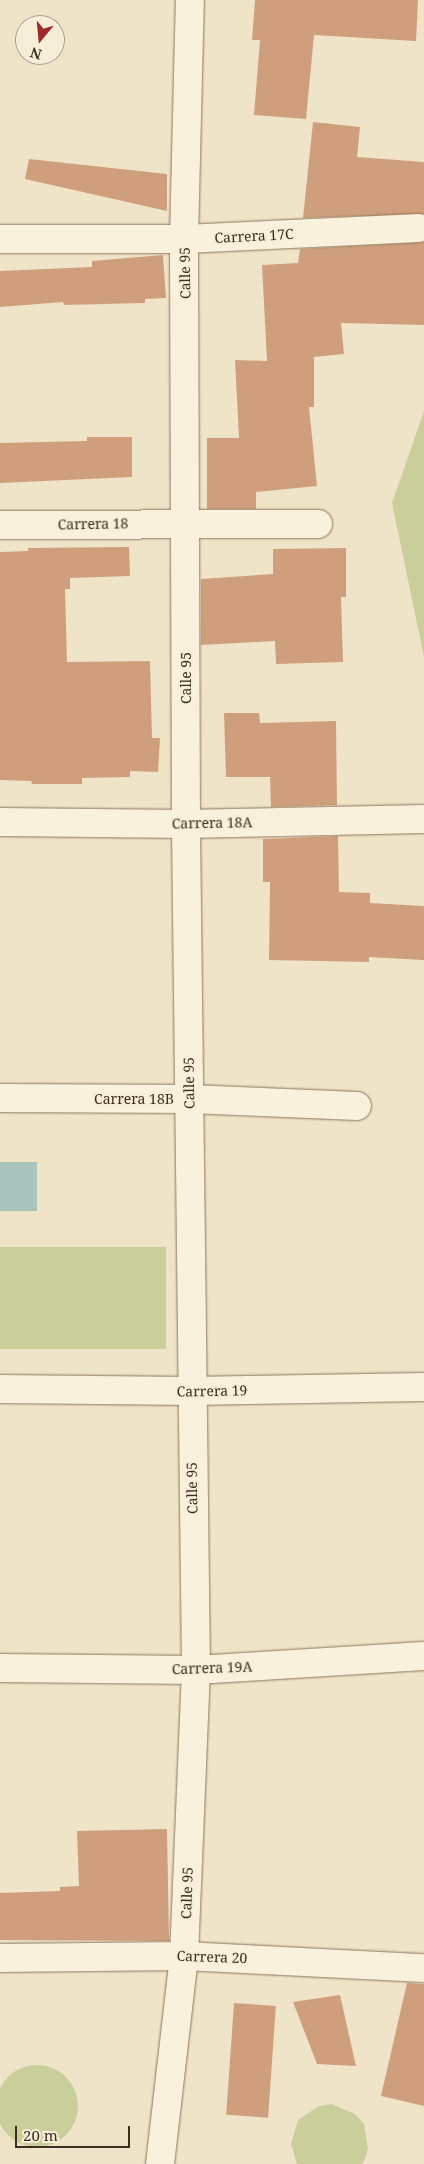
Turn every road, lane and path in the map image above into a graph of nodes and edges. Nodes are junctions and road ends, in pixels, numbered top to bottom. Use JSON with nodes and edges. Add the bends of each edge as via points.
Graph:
{"nodes":[{"id":1,"x":190,"y":0,"type":"edge"},
{"id":2,"x":419,"y":228,"type":"dead end"},
{"id":3,"x":0,"y":239,"type":"edge"},
{"id":4,"x":184,"y":239,"type":"junction"},
{"id":5,"x":187,"y":522,"type":"junction"},
{"id":6,"x":318,"y":524,"type":"dead end"},
{"id":7,"x":0,"y":525,"type":"edge"},
{"id":8,"x":424,"y":820,"type":"edge"},
{"id":9,"x":0,"y":822,"type":"edge"},
{"id":10,"x":186,"y":824,"type":"junction"},
{"id":11,"x":0,"y":1098,"type":"edge"},
{"id":12,"x":190,"y":1099,"type":"junction"},
{"id":13,"x":357,"y":1106,"type":"dead end"},
{"id":14,"x":424,"y":1387,"type":"edge"},
{"id":15,"x":0,"y":1388,"type":"edge"},
{"id":16,"x":190,"y":1391,"type":"junction"},
{"id":17,"x":424,"y":1656,"type":"edge"},
{"id":18,"x":0,"y":1668,"type":"edge"},
{"id":19,"x":196,"y":1670,"type":"junction"},
{"id":20,"x":184,"y":1956,"type":"junction"},
{"id":21,"x":0,"y":1958,"type":"edge"},
{"id":22,"x":424,"y":1968,"type":"edge"},
{"id":23,"x":160,"y":2164,"type":"edge"}],
"edges":[{"from":1,"to":4,"type":"street","name":"Calle 95"},
{"from":2,"to":4,"type":"street","name":"Carrera 17C"},
{"from":3,"to":4,"type":"street","name":"Carrera 17C"},
{"from":4,"to":5,"type":"street","name":"Calle 95"},
{"from":5,"to":6,"type":"street","name":"Carrera 18"},
{"from":5,"to":7,"type":"street","name":"Carrera 18"},
{"from":5,"to":10,"type":"street","name":"Calle 95"},
{"from":8,"to":10,"type":"street","name":"Carrera 18A"},
{"from":9,"to":10,"type":"street","name":"Carrera 18A"},
{"from":10,"to":12,"type":"street","name":"Calle 95"},
{"from":11,"to":12,"type":"street","name":"Carrera 18B"},
{"from":12,"to":13,"type":"street","name":"Carrera 18B"},
{"from":12,"to":16,"type":"street","name":"Calle 95"},
{"from":14,"to":16,"type":"street","name":"Carrera 19"},
{"from":15,"to":16,"type":"street","name":"Carrera 19"},
{"from":16,"to":19,"type":"street","name":"Calle 95"},
{"from":17,"to":19,"type":"street","name":"Carrera 19A"},
{"from":18,"to":19,"type":"street","name":"Carrera 19A"},
{"from":19,"to":20,"type":"street","name":"Calle 95"},
{"from":20,"to":21,"type":"street","name":"Carrera 20"},
{"from":20,"to":22,"type":"street","name":"Carrera 20"},
{"from":20,"to":23,"type":"street","name":"Calle 95"}]}
